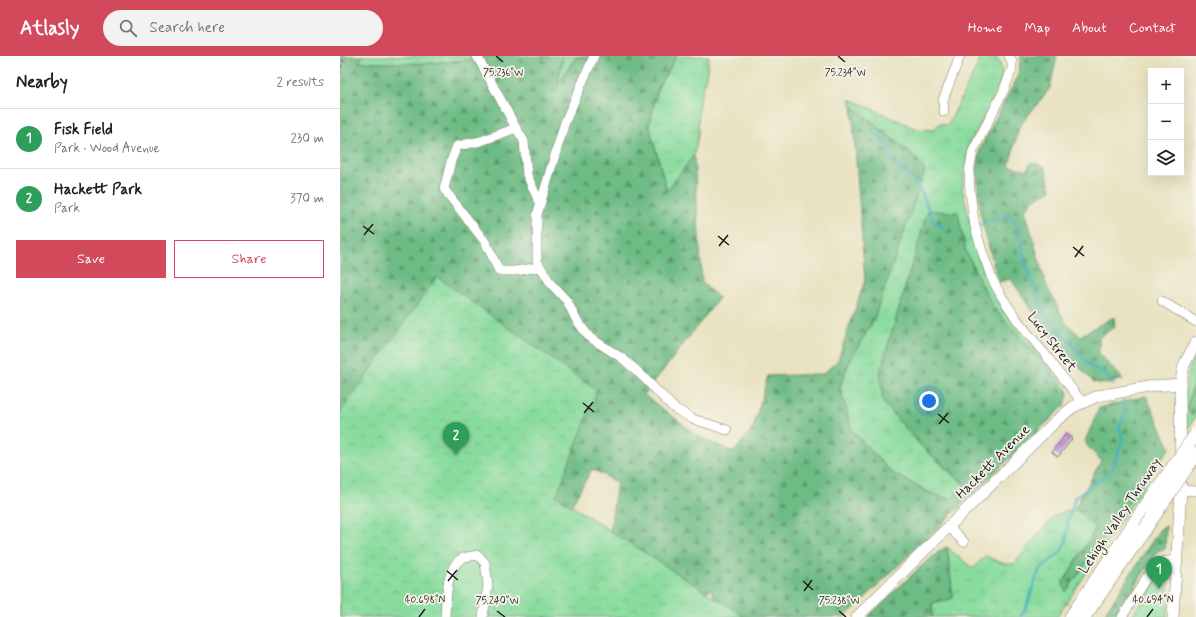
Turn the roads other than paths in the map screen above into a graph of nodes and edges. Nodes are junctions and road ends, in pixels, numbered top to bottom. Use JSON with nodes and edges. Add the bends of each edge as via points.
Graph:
{"nodes":[{"id":1,"x":477,"y":56,"type":"edge"},
{"id":2,"x":594,"y":56,"type":"edge"},
{"id":3,"x":960,"y":56,"type":"edge"},
{"id":4,"x":1009,"y":56,"type":"edge"},
{"id":5,"x":944,"y":112,"type":"dead end"},
{"id":6,"x":516,"y":128,"type":"junction"},
{"id":7,"x":540,"y":204,"type":"junction"},
{"id":8,"x":540,"y":268,"type":"junction"},
{"id":9,"x":1162,"y":300,"type":"dead end"},
{"id":10,"x":1196,"y":322,"type":"edge"},
{"id":11,"x":1196,"y":342,"type":"edge"},
{"id":12,"x":1180,"y":384,"type":"junction"},
{"id":13,"x":1082,"y":402,"type":"junction"},
{"id":14,"x":727,"y":430,"type":"dead end"},
{"id":15,"x":1196,"y":434,"type":"edge"},
{"id":16,"x":1196,"y":454,"type":"edge"},
{"id":17,"x":1181,"y":490,"type":"junction"},
{"id":18,"x":1196,"y":491,"type":"edge"},
{"id":19,"x":949,"y":527,"type":"junction"},
{"id":20,"x":964,"y":542,"type":"dead end"},
{"id":21,"x":1176,"y":560,"type":"junction"},
{"id":22,"x":445,"y":617,"type":"edge"},
{"id":23,"x":483,"y":617,"type":"edge"},
{"id":24,"x":857,"y":617,"type":"edge"},
{"id":25,"x":1071,"y":617,"type":"edge"},
{"id":26,"x":1084,"y":617,"type":"edge"},
{"id":27,"x":1122,"y":617,"type":"edge"},
{"id":28,"x":1173,"y":617,"type":"edge"}],
"edges":[{"from":1,"to":6,"type":"street"},
{"from":2,"to":7,"type":"street","via":[[565,122]]},
{"from":3,"to":5,"type":"street","via":[[943,100]]},
{"from":4,"to":13,"type":"street","name":"Lucy Street","via":[[1012,69],[973,151],[969,172],[979,240],[992,279],[1002,297]]},
{"from":6,"to":7,"type":"street","via":[[524,141],[527,175]]},
{"from":6,"to":8,"type":"street","via":[[481,141],[456,146],[444,189],[486,243],[499,271]]},
{"from":7,"to":8,"type":"street","via":[[537,215],[537,261]]},
{"from":8,"to":14,"type":"street","via":[[567,301],[589,337],[622,358],[674,408],[693,419]]},
{"from":9,"to":10,"type":"street"},
{"from":11,"to":12,"type":"main road","via":[[1184,365]]},
{"from":12,"to":13,"type":"main road","name":"Hackett Avenue","via":[[1106,394]]},
{"from":12,"to":17,"type":"main road"},
{"from":13,"to":19,"type":"main road","name":"Hackett Avenue","via":[[1057,420]]},
{"from":15,"to":25,"type":"highway","name":"Lehigh Valley Thruway","bridge":true},
{"from":16,"to":26,"type":"highway","name":"Lehigh Valley Thruway","bridge":true},
{"from":17,"to":18,"type":"street"},
{"from":17,"to":21,"type":"main road"},
{"from":19,"to":20,"type":"street"},
{"from":19,"to":24,"type":"main road","name":"Hackett Avenue"},
{"from":21,"to":27,"type":"street","via":[[1160,562],[1153,566]]},
{"from":21,"to":28,"type":"main road"},
{"from":22,"to":23,"type":"street","via":[[448,583],[456,563],[463,558],[478,555],[485,563],[488,585]]}]}
